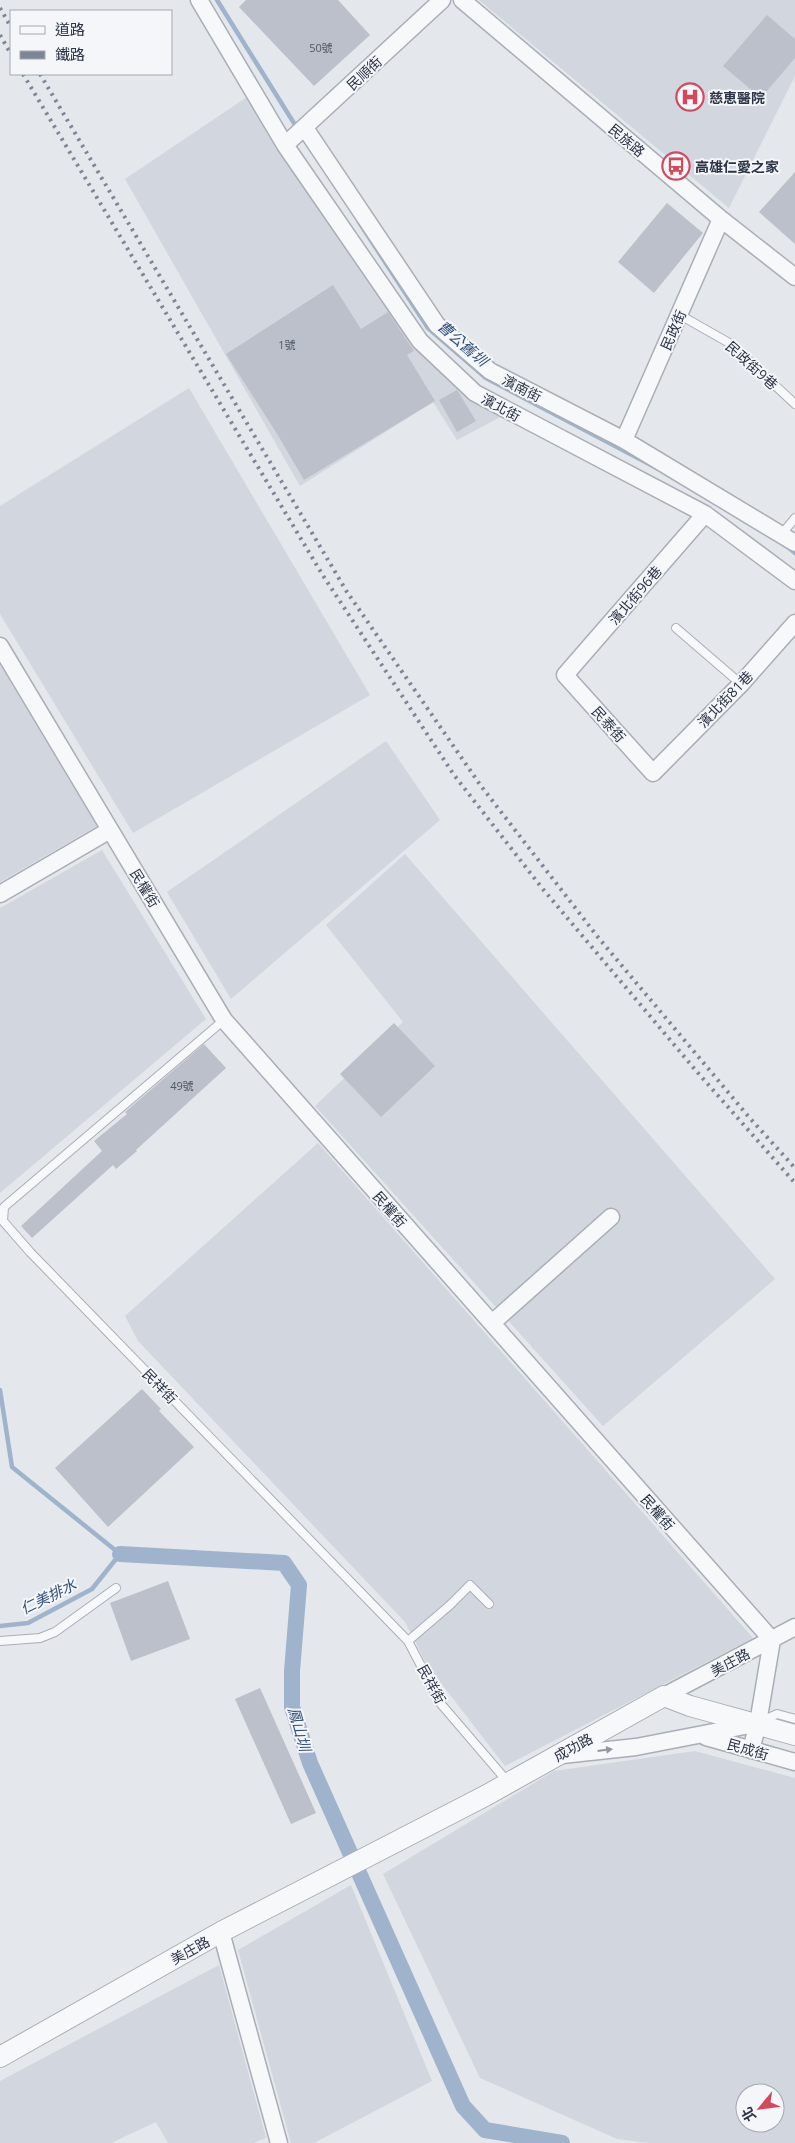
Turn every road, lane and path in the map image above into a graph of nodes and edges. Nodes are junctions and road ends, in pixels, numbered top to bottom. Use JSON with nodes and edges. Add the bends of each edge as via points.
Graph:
{"nodes":[{"id":1,"x":199,"y":0,"type":"edge"},
{"id":2,"x":442,"y":0,"type":"edge"},
{"id":3,"x":462,"y":0,"type":"edge"},
{"id":4,"x":295,"y":136,"type":"junction"},
{"id":5,"x":721,"y":219,"type":"junction"},
{"id":6,"x":795,"y":277,"type":"edge"},
{"id":7,"x":680,"y":314,"type":"junction"},
{"id":8,"x":795,"y":404,"type":"edge"},
{"id":9,"x":624,"y":440,"type":"junction"},
{"id":10,"x":704,"y":514,"type":"junction"},
{"id":11,"x":795,"y":518,"type":"edge"},
{"id":12,"x":788,"y":539,"type":"edge"},
{"id":13,"x":795,"y":581,"type":"edge"},
{"id":14,"x":795,"y":623,"type":"edge"},
{"id":15,"x":676,"y":628,"type":"dead end"},
{"id":16,"x":0,"y":646,"type":"edge"},
{"id":17,"x":565,"y":675,"type":"joint"},
{"id":18,"x":741,"y":684,"type":"junction"},
{"id":19,"x":653,"y":773,"type":"joint"},
{"id":20,"x":110,"y":830,"type":"junction"},
{"id":21,"x":0,"y":894,"type":"edge"},
{"id":22,"x":224,"y":1020,"type":"junction"},
{"id":23,"x":611,"y":1217,"type":"dead end"},
{"id":24,"x":492,"y":1323,"type":"junction"},
{"id":25,"x":116,"y":1588,"type":"dead end"},
{"id":26,"x":489,"y":1604,"type":"dead end"},
{"id":27,"x":795,"y":1627,"type":"edge"},
{"id":28,"x":772,"y":1640,"type":"junction"},
{"id":29,"x":0,"y":1641,"type":"edge"},
{"id":30,"x":408,"y":1641,"type":"junction"},
{"id":31,"x":664,"y":1696,"type":"junction"},
{"id":32,"x":795,"y":1719,"type":"edge"},
{"id":33,"x":764,"y":1726,"type":"junction"},
{"id":34,"x":701,"y":1735,"type":"junction"},
{"id":35,"x":795,"y":1735,"type":"edge"},
{"id":36,"x":751,"y":1750,"type":"junction"},
{"id":37,"x":557,"y":1756,"type":"junction"},
{"id":38,"x":795,"y":1762,"type":"edge"},
{"id":39,"x":508,"y":1783,"type":"junction"},
{"id":40,"x":383,"y":1850,"type":"joint"},
{"id":41,"x":221,"y":1932,"type":"junction"},
{"id":42,"x":0,"y":2057,"type":"edge"},
{"id":43,"x":279,"y":2143,"type":"edge"}],
"edges":[{"from":1,"to":4,"type":"street"},
{"from":2,"to":4,"type":"street","name":"民順街"},
{"from":3,"to":5,"type":"street","name":"民族路"},
{"from":4,"to":9,"type":"street","name":"濱南街","via":[[437,325],[490,371]]},
{"from":4,"to":10,"type":"street","name":"濱北街","via":[[420,340],[475,393]]},
{"from":5,"to":6,"type":"street","name":"民族路"},
{"from":5,"to":7,"type":"street","name":"民政街"},
{"from":7,"to":8,"type":"lane","name":"民政街9巷","via":[[731,344]]},
{"from":7,"to":9,"type":"street","name":"民政街"},
{"from":9,"to":12,"type":"street","name":"濱南街"},
{"from":10,"to":13,"type":"street","name":"濱北街"},
{"from":10,"to":17,"type":"street","name":"濱北街96巷"},
{"from":11,"to":12,"type":"lane"},
{"from":14,"to":18,"type":"street","name":"濱北街81巷"},
{"from":15,"to":18,"type":"lane"},
{"from":16,"to":20,"type":"street","name":"民權街"},
{"from":17,"to":19,"type":"street","name":"民泰街"},
{"from":18,"to":19,"type":"street","name":"濱北街81巷"},
{"from":20,"to":21,"type":"street"},
{"from":20,"to":22,"type":"street","name":"民權街"},
{"from":22,"to":24,"type":"street","name":"民權街"},
{"from":22,"to":30,"type":"lane","name":"民祥街","via":[[4,1207],[3,1222]]},
{"from":23,"to":24,"type":"street"},
{"from":24,"to":28,"type":"street","name":"民權街"},
{"from":25,"to":29,"type":"lane","via":[[55,1632],[40,1638]]},
{"from":26,"to":30,"type":"lane","via":[[470,1585]]},
{"from":27,"to":28,"type":"street","name":"美庄路"},
{"from":28,"to":31,"type":"street","name":"美庄路"},
{"from":28,"to":33,"type":"street"},
{"from":30,"to":39,"type":"lane","name":"民祥街","via":[[441,1704]]},
{"from":31,"to":33,"type":"street"},
{"from":31,"to":37,"type":"street","name":"成功路"},
{"from":32,"to":33,"type":"lane","via":[[777,1714]]},
{"from":33,"to":34,"type":"street"},
{"from":33,"to":35,"type":"street"},
{"from":33,"to":36,"type":"street"},
{"from":34,"to":36,"type":"street","name":"民成街"},
{"from":37,"to":34,"type":"street","one_way":true},
{"from":36,"to":38,"type":"street","name":"民成街"},
{"from":37,"to":39,"type":"street","name":"成功路"},
{"from":39,"to":40,"type":"street","name":"成功路"},
{"from":40,"to":41,"type":"street","name":"美庄路"},
{"from":41,"to":42,"type":"street","name":"美庄路"},
{"from":41,"to":43,"type":"street"}]}
